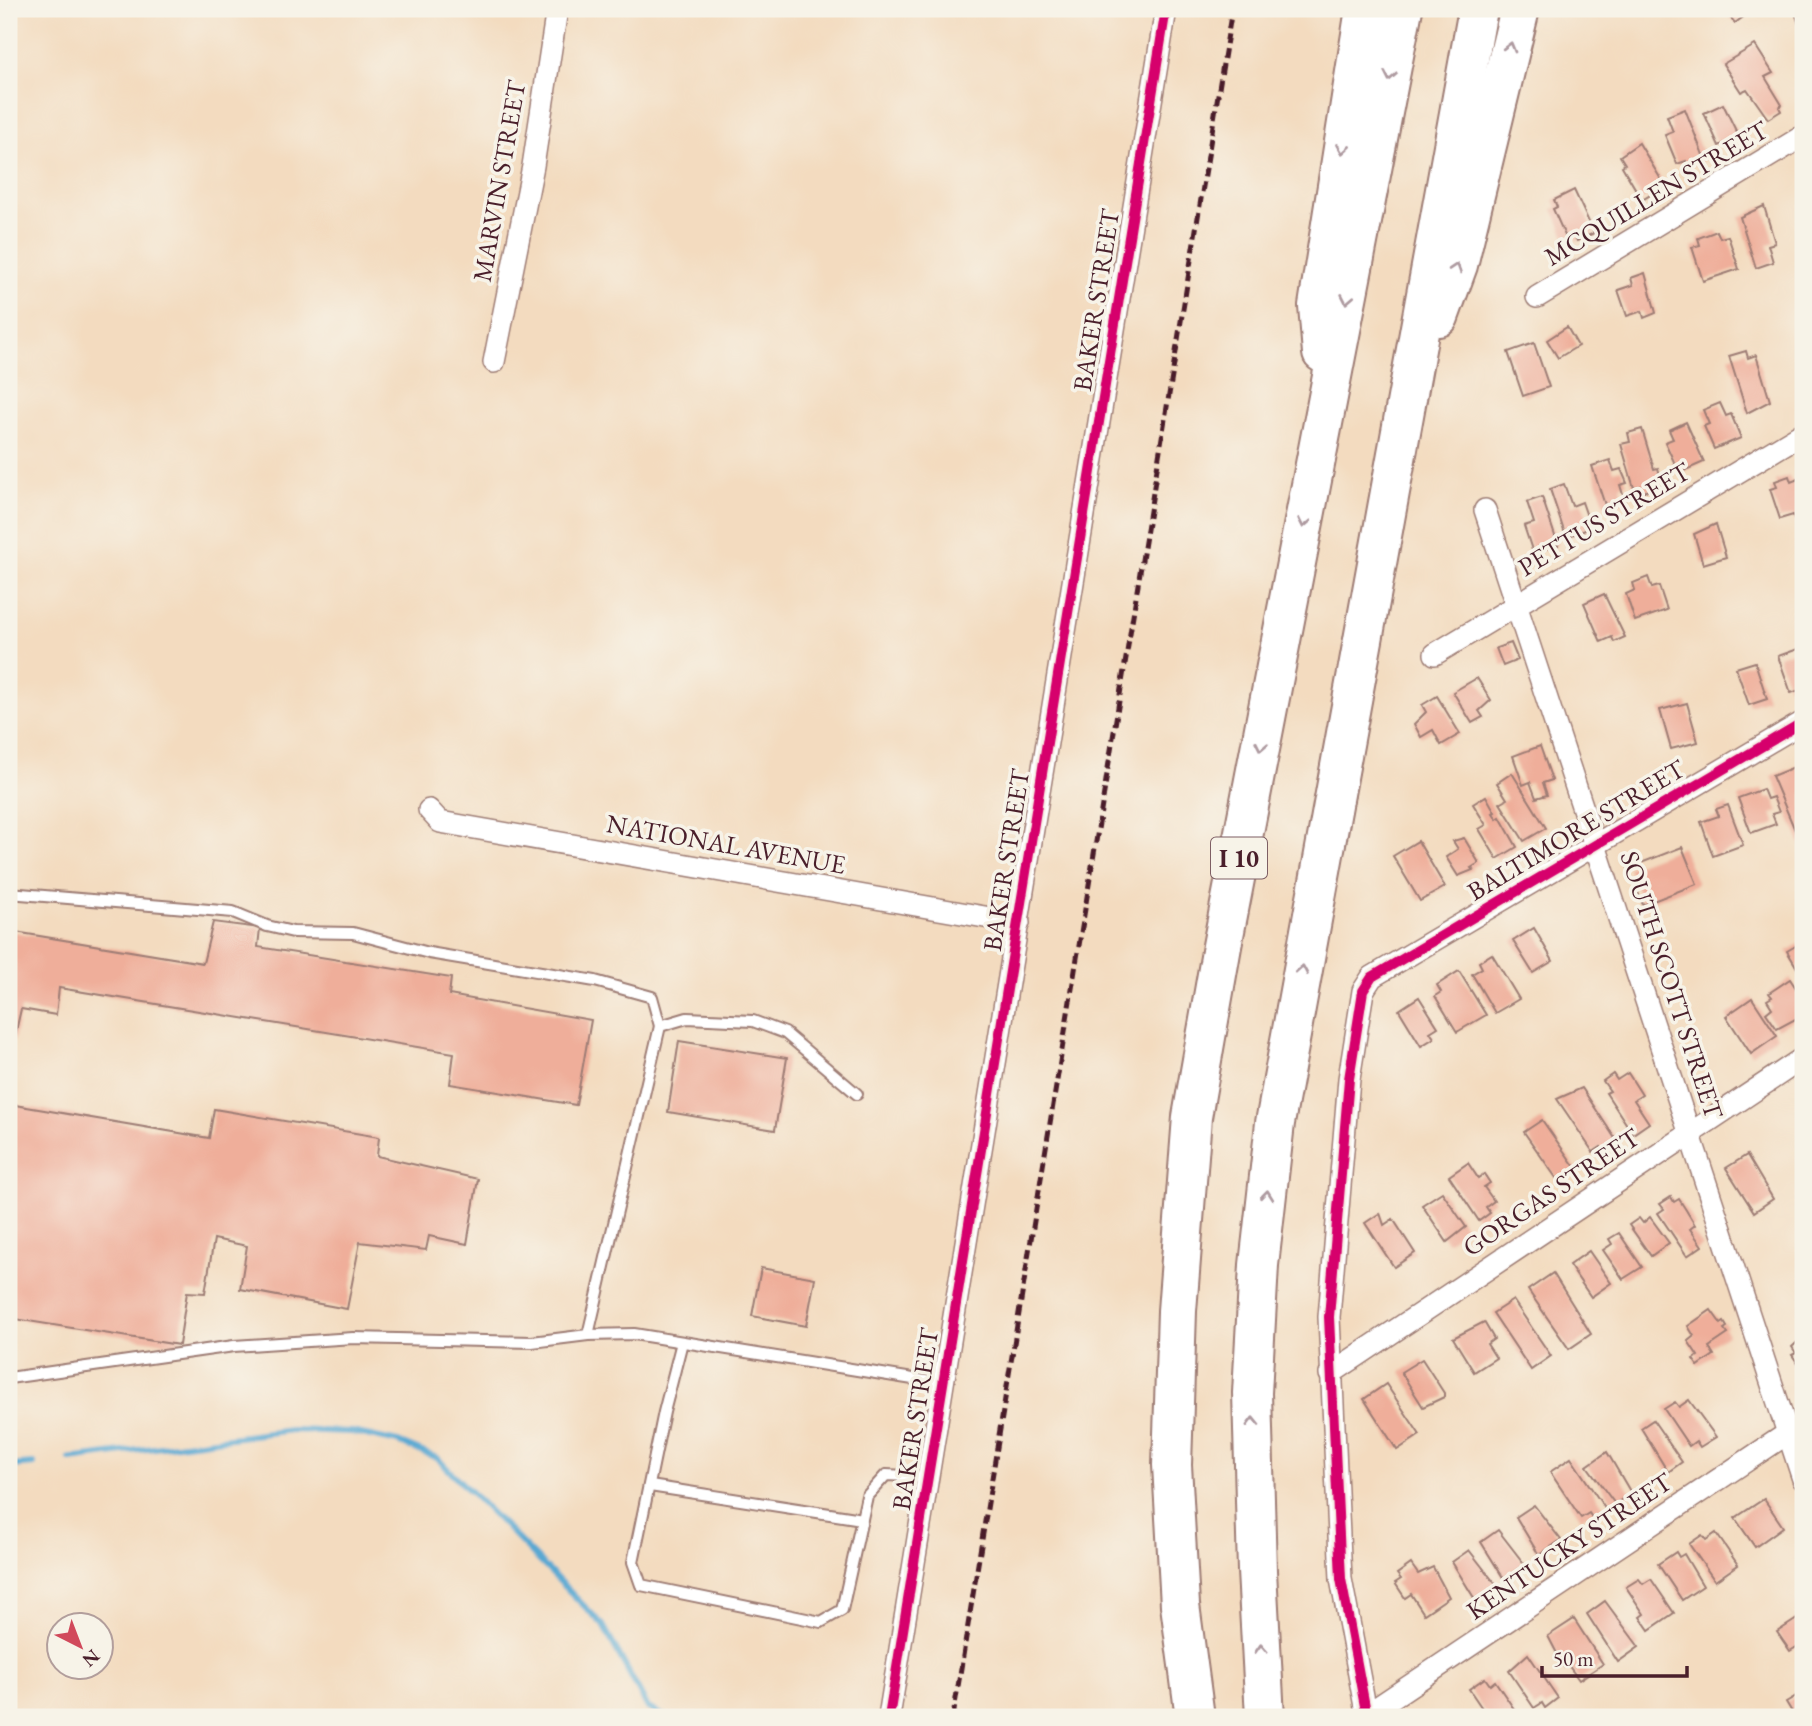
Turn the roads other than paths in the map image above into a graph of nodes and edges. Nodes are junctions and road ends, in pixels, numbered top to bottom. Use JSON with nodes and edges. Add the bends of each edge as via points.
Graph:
{"nodes":[{"id":1,"x":557,"y":9,"type":"edge"},
{"id":2,"x":1167,"y":9,"type":"edge"},
{"id":3,"x":1365,"y":9,"type":"edge"},
{"id":4,"x":1403,"y":9,"type":"edge"},
{"id":5,"x":1478,"y":9,"type":"edge"},
{"id":6,"x":1520,"y":9,"type":"edge"},
{"id":7,"x":1803,"y":136,"type":"edge"},
{"id":8,"x":1537,"y":297,"type":"dead end"},
{"id":9,"x":494,"y":362,"type":"dead end"},
{"id":10,"x":1326,"y":408,"type":"junction"},
{"id":11,"x":1400,"y":425,"type":"junction"},
{"id":12,"x":1803,"y":433,"type":"edge"},
{"id":13,"x":1485,"y":510,"type":"dead end"},
{"id":14,"x":1517,"y":603,"type":"junction"},
{"id":15,"x":1435,"y":654,"type":"dead end"},
{"id":16,"x":1803,"y":722,"type":"edge"},
{"id":17,"x":429,"y":810,"type":"dead end"},
{"id":18,"x":1597,"y":844,"type":"junction"},
{"id":19,"x":9,"y":893,"type":"edge"},
{"id":20,"x":1019,"y":923,"type":"junction"},
{"id":21,"x":660,"y":1026,"type":"junction"},
{"id":22,"x":1803,"y":1058,"type":"edge"},
{"id":23,"x":857,"y":1094,"type":"dead end"},
{"id":24,"x":1691,"y":1132,"type":"junction"},
{"id":25,"x":588,"y":1335,"type":"junction"},
{"id":26,"x":682,"y":1342,"type":"junction"},
{"id":27,"x":1330,"y":1374,"type":"junction"},
{"id":28,"x":9,"y":1378,"type":"edge"},
{"id":29,"x":944,"y":1384,"type":"junction"},
{"id":30,"x":1796,"y":1429,"type":"edge"},
{"id":31,"x":929,"y":1477,"type":"junction"},
{"id":32,"x":1803,"y":1479,"type":"edge"},
{"id":33,"x":650,"y":1486,"type":"junction"},
{"id":34,"x":862,"y":1519,"type":"junction"},
{"id":35,"x":1366,"y":1716,"type":"edge"},
{"id":36,"x":889,"y":1717,"type":"edge"},
{"id":37,"x":1195,"y":1717,"type":"edge"},
{"id":38,"x":1265,"y":1717,"type":"edge"}],
"edges":[{"from":1,"to":9,"type":"street","name":"MARVIN STREET","via":[[533,166]]},
{"from":2,"to":20,"type":"street","name":"BAKER STREET"},
{"from":3,"to":10,"type":"highway","one_way":true,"via":[[1318,306]]},
{"from":4,"to":10,"type":"highway","number":"I 10","one_way":true},
{"from":5,"to":11,"type":"highway"},
{"from":11,"to":6,"type":"highway","one_way":true,"via":[[1458,265]]},
{"from":7,"to":8,"type":"street","name":"MCQUILLEN STREET"},
{"from":10,"to":37,"type":"highway","number":"I 10","one_way":true,"via":[[1192,1117],[1177,1311],[1172,1465],[1180,1605]]},
{"from":38,"to":11,"type":"highway","one_way":true,"via":[[1252,1393],[1259,1265],[1275,1123]]},
{"from":12,"to":14,"type":"street","name":"PETTUS STREET"},
{"from":13,"to":14,"type":"street","name":"SOUTH SCOTT STREET"},
{"from":14,"to":15,"type":"street","name":"PETTUS STREET"},
{"from":14,"to":18,"type":"street","name":"SOUTH SCOTT STREET"},
{"from":16,"to":18,"type":"street","name":"BALTIMORE STREET"},
{"from":17,"to":20,"type":"street","name":"NATIONAL AVENUE","via":[[440,822]]},
{"from":18,"to":24,"type":"street","name":"SOUTH SCOTT STREET"},
{"from":18,"to":27,"type":"street","name":"BALTIMORE STREET","via":[[1372,977],[1363,991],[1334,1233]]},
{"from":19,"to":21,"type":"lane","via":[[233,912],[293,932],[353,933],[429,953],[595,981],[652,997]]},
{"from":20,"to":29,"type":"street","name":"BAKER STREET"},
{"from":21,"to":23,"type":"lane","via":[[687,1018],[753,1021],[786,1033]]},
{"from":21,"to":25,"type":"lane"},
{"from":22,"to":24,"type":"street","name":"GORGAS STREET"},
{"from":24,"to":27,"type":"street","name":"GORGAS STREET"},
{"from":24,"to":30,"type":"street","name":"SOUTH SCOTT STREET"},
{"from":25,"to":26,"type":"lane","via":[[635,1334]]},
{"from":25,"to":28,"type":"lane","via":[[531,1342],[353,1338],[234,1346]]},
{"from":26,"to":29,"type":"lane"},
{"from":26,"to":33,"type":"lane"},
{"from":27,"to":35,"type":"street","via":[[1341,1579]]},
{"from":29,"to":31,"type":"street","name":"BAKER STREET"},
{"from":30,"to":32,"type":"street","name":"SOUTH SCOTT STREET"},
{"from":30,"to":35,"type":"street","name":"KENTUCKY STREET"},
{"from":31,"to":34,"type":"lane","via":[[886,1475],[867,1496]]},
{"from":31,"to":36,"type":"street","name":"BAKER STREET"},
{"from":33,"to":34,"type":"lane"},
{"from":33,"to":34,"type":"lane","via":[[634,1562],[641,1585],[821,1622],[842,1610]]}]}
